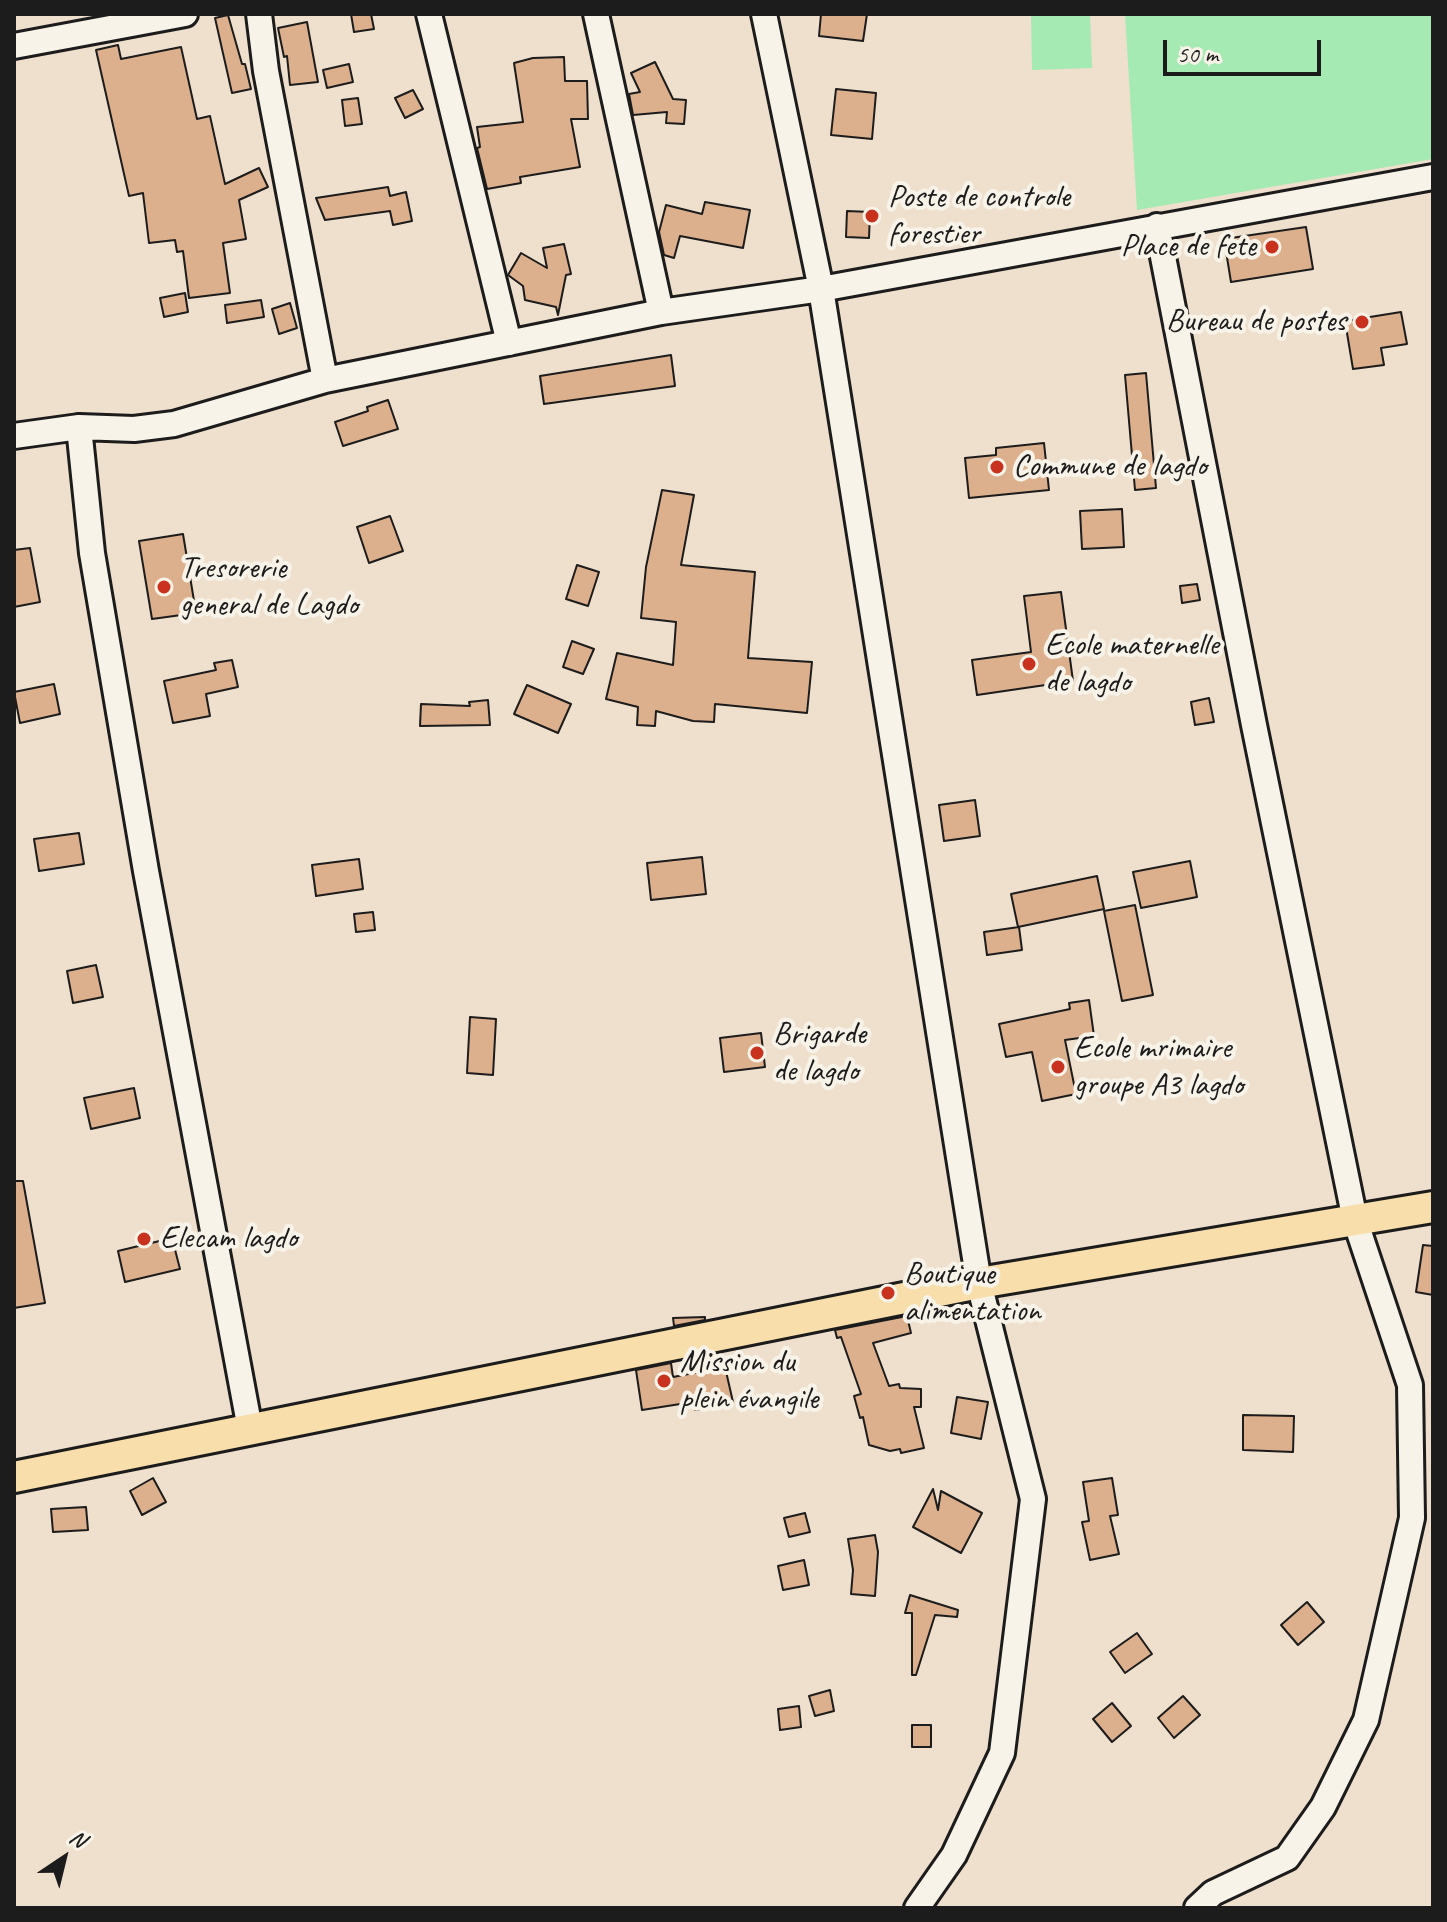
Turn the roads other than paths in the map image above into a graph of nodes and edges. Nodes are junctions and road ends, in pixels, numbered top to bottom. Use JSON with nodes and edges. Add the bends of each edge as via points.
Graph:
{"nodes":[{"id":1,"x":185,"y":14,"type":"edge"},
{"id":2,"x":259,"y":14,"type":"edge"},
{"id":3,"x":429,"y":14,"type":"edge"},
{"id":4,"x":596,"y":14,"type":"edge"},
{"id":5,"x":764,"y":14,"type":"edge"},
{"id":6,"x":14,"y":46,"type":"edge"},
{"id":7,"x":1433,"y":177,"type":"edge"},
{"id":8,"x":1157,"y":226,"type":"junction"},
{"id":9,"x":821,"y":289,"type":"junction"},
{"id":10,"x":661,"y":312,"type":"junction"},
{"id":11,"x":509,"y":343,"type":"junction"},
{"id":12,"x":325,"y":380,"type":"junction"},
{"id":13,"x":79,"y":427,"type":"junction"},
{"id":14,"x":14,"y":435,"type":"edge"},
{"id":15,"x":1433,"y":1207,"type":"edge"},
{"id":16,"x":1355,"y":1220,"type":"junction"},
{"id":17,"x":979,"y":1283,"type":"junction"},
{"id":18,"x":250,"y":1429,"type":"junction"},
{"id":19,"x":14,"y":1477,"type":"edge"},
{"id":20,"x":917,"y":1908,"type":"edge"},
{"id":21,"x":1197,"y":1908,"type":"edge"}],
"edges":[{"from":1,"to":6,"type":"street"},
{"from":2,"to":12,"type":"street"},
{"from":3,"to":11,"type":"street"},
{"from":4,"to":10,"type":"street"},
{"from":5,"to":9,"type":"street"},
{"from":7,"to":8,"type":"street"},
{"from":8,"to":9,"type":"street"},
{"from":8,"to":16,"type":"street"},
{"from":9,"to":10,"type":"street"},
{"from":9,"to":17,"type":"street"},
{"from":10,"to":11,"type":"street"},
{"from":11,"to":12,"type":"street"},
{"from":12,"to":13,"type":"street","via":[[174,424]]},
{"from":13,"to":14,"type":"street"},
{"from":13,"to":18,"type":"street","via":[[92,553],[125,750]]},
{"from":15,"to":16,"type":"main road"},
{"from":16,"to":17,"type":"main road"},
{"from":16,"to":21,"type":"street","via":[[1410,1385],[1412,1518],[1366,1720],[1323,1807],[1287,1858],[1213,1893]]},
{"from":17,"to":18,"type":"main road"},
{"from":17,"to":20,"type":"street","via":[[1033,1499],[1002,1753],[954,1855]]},
{"from":18,"to":19,"type":"main road"}]}
